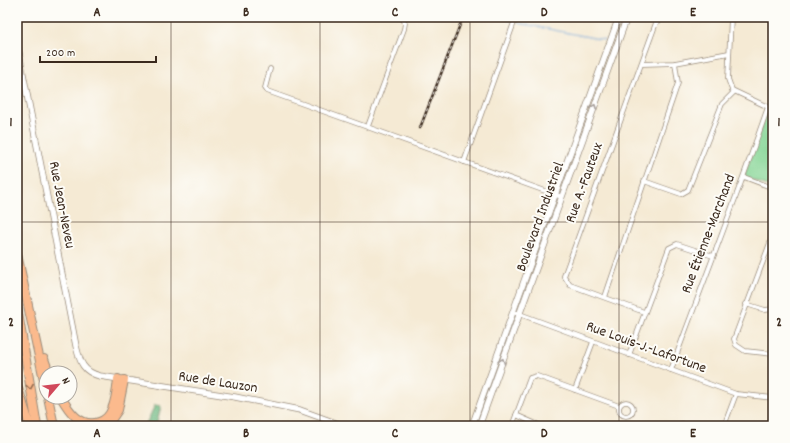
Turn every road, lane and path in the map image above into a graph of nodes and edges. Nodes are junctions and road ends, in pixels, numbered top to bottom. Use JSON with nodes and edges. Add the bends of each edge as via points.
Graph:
{"nodes":[{"id":1,"x":402,"y":17,"type":"edge"},
{"id":2,"x":516,"y":17,"type":"edge"},
{"id":3,"x":619,"y":17,"type":"edge"},
{"id":4,"x":627,"y":17,"type":"edge"},
{"id":5,"x":664,"y":17,"type":"edge"},
{"id":6,"x":731,"y":17,"type":"edge"},
{"id":7,"x":612,"y":37,"type":"junction"},
{"id":8,"x":619,"y":39,"type":"junction"},
{"id":9,"x":17,"y":43,"type":"edge"},
{"id":10,"x":607,"y":52,"type":"junction"},
{"id":11,"x":729,"y":53,"type":"junction"},
{"id":12,"x":613,"y":54,"type":"junction"},
{"id":13,"x":675,"y":63,"type":"junction"},
{"id":14,"x":642,"y":64,"type":"junction"},
{"id":15,"x":270,"y":69,"type":"dead end"},
{"id":16,"x":595,"y":86,"type":"junction"},
{"id":17,"x":601,"y":88,"type":"junction"},
{"id":18,"x":734,"y":92,"type":"junction"},
{"id":19,"x":768,"y":106,"type":"junction"},
{"id":20,"x":773,"y":107,"type":"edge"},
{"id":21,"x":582,"y":120,"type":"junction"},
{"id":22,"x":588,"y":123,"type":"junction"},
{"id":23,"x":368,"y":126,"type":"junction"},
{"id":24,"x":574,"y":144,"type":"junction"},
{"id":25,"x":580,"y":147,"type":"junction"},
{"id":26,"x":568,"y":159,"type":"junction"},
{"id":27,"x":464,"y":162,"type":"junction"},
{"id":28,"x":574,"y":162,"type":"junction"},
{"id":29,"x":744,"y":177,"type":"junction"},
{"id":30,"x":644,"y":181,"type":"junction"},
{"id":31,"x":773,"y":188,"type":"edge"},
{"id":32,"x":555,"y":195,"type":"junction"},
{"id":33,"x":562,"y":197,"type":"junction"},
{"id":34,"x":773,"y":235,"type":"edge"},
{"id":35,"x":17,"y":254,"type":"edge"},
{"id":36,"x":713,"y":256,"type":"junction"},
{"id":37,"x":523,"y":284,"type":"junction"},
{"id":38,"x":529,"y":286,"type":"junction"},
{"id":39,"x":605,"y":296,"type":"junction"},
{"id":40,"x":746,"y":304,"type":"junction"},
{"id":41,"x":17,"y":307,"type":"edge"},
{"id":42,"x":773,"y":309,"type":"edge"},
{"id":43,"x":644,"y":312,"type":"junction"},
{"id":44,"x":516,"y":313,"type":"junction"},
{"id":45,"x":34,"y":336,"type":"junction"},
{"id":46,"x":593,"y":342,"type":"junction"},
{"id":47,"x":773,"y":354,"type":"edge"},
{"id":48,"x":629,"y":355,"type":"junction"},
{"id":49,"x":41,"y":365,"type":"edge"},
{"id":50,"x":46,"y":365,"type":"edge"},
{"id":51,"x":86,"y":370,"type":"joint"},
{"id":52,"x":671,"y":370,"type":"junction"},
{"id":53,"x":121,"y":379,"type":"junction"},
{"id":54,"x":17,"y":385,"type":"edge"},
{"id":55,"x":575,"y":390,"type":"junction"},
{"id":56,"x":736,"y":394,"type":"junction"},
{"id":57,"x":773,"y":398,"type":"edge"},
{"id":58,"x":50,"y":405,"type":"edge"},
{"id":59,"x":68,"y":405,"type":"edge"},
{"id":60,"x":619,"y":406,"type":"dead end"},
{"id":61,"x":516,"y":415,"type":"junction"},
{"id":62,"x":30,"y":426,"type":"edge"},
{"id":63,"x":37,"y":426,"type":"edge"},
{"id":64,"x":54,"y":426,"type":"edge"},
{"id":65,"x":107,"y":426,"type":"edge"},
{"id":66,"x":344,"y":426,"type":"edge"},
{"id":67,"x":472,"y":426,"type":"edge"},
{"id":68,"x":479,"y":426,"type":"edge"},
{"id":69,"x":512,"y":426,"type":"edge"},
{"id":70,"x":541,"y":426,"type":"edge"},
{"id":71,"x":679,"y":426,"type":"edge"},
{"id":72,"x":687,"y":426,"type":"edge"},
{"id":73,"x":724,"y":426,"type":"edge"}],
"edges":[{"from":1,"to":23,"type":"street","via":[[404,29]]},
{"from":2,"to":27,"type":"street"},
{"from":3,"to":7,"type":"street","name":"Boulevard Industriel"},
{"from":4,"to":8,"type":"street","name":"Boulevard Industriel"},
{"from":5,"to":14,"type":"street","name":"Rue A.-Fauteux","via":[[656,23]]},
{"from":6,"to":11,"type":"street"},
{"from":7,"to":8,"type":"street"},
{"from":7,"to":10,"type":"street","name":"Boulevard Industriel"},
{"from":8,"to":12,"type":"street","name":"Boulevard Industriel"},
{"from":9,"to":51,"type":"street","name":"Rue Jean-Neveu","via":[[76,346]]},
{"from":10,"to":12,"type":"street"},
{"from":10,"to":16,"type":"street","name":"Boulevard Industriel"},
{"from":11,"to":13,"type":"street"},
{"from":11,"to":18,"type":"street","via":[[728,79]]},
{"from":12,"to":17,"type":"street","name":"Boulevard Industriel"},
{"from":13,"to":14,"type":"street"},
{"from":13,"to":30,"type":"street","via":[[678,83]]},
{"from":14,"to":39,"type":"street","name":"Rue A.-Fauteux","via":[[564,276],[570,285]]},
{"from":15,"to":23,"type":"street","via":[[265,88],[267,91]]},
{"from":16,"to":17,"type":"street"},
{"from":16,"to":21,"type":"street","name":"Boulevard Industriel"},
{"from":22,"to":17,"type":"street","name":"Boulevard Industriel","one_way":true},
{"from":18,"to":19,"type":"street"},
{"from":18,"to":30,"type":"street","via":[[722,104],[685,194]]},
{"from":19,"to":20,"type":"street"},
{"from":19,"to":29,"type":"street","name":"Rue Étienne-Marchand"},
{"from":21,"to":22,"type":"street"},
{"from":21,"to":24,"type":"street","name":"Boulevard Industriel"},
{"from":22,"to":25,"type":"street","name":"Boulevard Industriel"},
{"from":23,"to":27,"type":"street"},
{"from":24,"to":25,"type":"street"},
{"from":24,"to":26,"type":"street","name":"Boulevard Industriel"},
{"from":25,"to":28,"type":"street","name":"Boulevard Industriel"},
{"from":26,"to":28,"type":"street"},
{"from":26,"to":32,"type":"street","name":"Boulevard Industriel"},
{"from":27,"to":32,"type":"street"},
{"from":28,"to":33,"type":"street","name":"Boulevard Industriel"},
{"from":29,"to":31,"type":"street"},
{"from":29,"to":36,"type":"street","name":"Rue Étienne-Marchand"},
{"from":30,"to":39,"type":"street"},
{"from":32,"to":33,"type":"street"},
{"from":32,"to":37,"type":"street","name":"Boulevard Industriel"},
{"from":33,"to":38,"type":"street","name":"Boulevard Industriel"},
{"from":34,"to":40,"type":"street"},
{"from":35,"to":45,"type":"highway"},
{"from":36,"to":43,"type":"street","via":[[677,244],[669,248]]},
{"from":36,"to":52,"type":"street","name":"Rue Étienne-Marchand"},
{"from":37,"to":38,"type":"street"},
{"from":37,"to":44,"type":"street","name":"Boulevard Industriel"},
{"from":38,"to":44,"type":"street","name":"Boulevard Industriel"},
{"from":39,"to":43,"type":"street","name":"Rue A.-Fauteux"},
{"from":40,"to":42,"type":"street","via":[[765,310]]},
{"from":40,"to":47,"type":"street","via":[[734,339],[736,345],[745,351]]},
{"from":41,"to":63,"type":"highway","one_way":true},
{"from":43,"to":48,"type":"street"},
{"from":44,"to":46,"type":"street","name":"Rue Louis-J.-Lafortune"},
{"from":44,"to":67,"type":"street","name":"Boulevard Industriel"},
{"from":68,"to":44,"type":"street","name":"Boulevard Industriel","one_way":true},
{"from":45,"to":49,"type":"highway"},
{"from":45,"to":50,"type":"highway"},
{"from":46,"to":48,"type":"street","name":"Rue Louis-J.-Lafortune"},
{"from":46,"to":55,"type":"street"},
{"from":48,"to":52,"type":"street","name":"Rue Louis-J.-Lafortune"},
{"from":51,"to":53,"type":"street","name":"Rue de Lauzon","via":[[95,375]]},
{"from":52,"to":56,"type":"street","name":"Rue Louis-J.-Lafortune"},
{"from":53,"to":59,"type":"highway","via":[[112,410],[107,417],[98,422],[88,423],[79,419]]},
{"from":53,"to":65,"type":"highway","via":[[119,408]]},
{"from":53,"to":66,"type":"street","name":"Rue de Lauzon","via":[[300,410]]},
{"from":54,"to":62,"type":"highway"},
{"from":55,"to":60,"type":"street"},
{"from":55,"to":61,"type":"street","via":[[537,376],[530,378]]},
{"from":56,"to":57,"type":"street","name":"Rue Louis-J.-Lafortune"},
{"from":56,"to":73,"type":"street"},
{"from":58,"to":64,"type":"highway"},
{"from":61,"to":69,"type":"street"},
{"from":61,"to":70,"type":"street"},
{"from":71,"to":72,"type":"street"}]}
